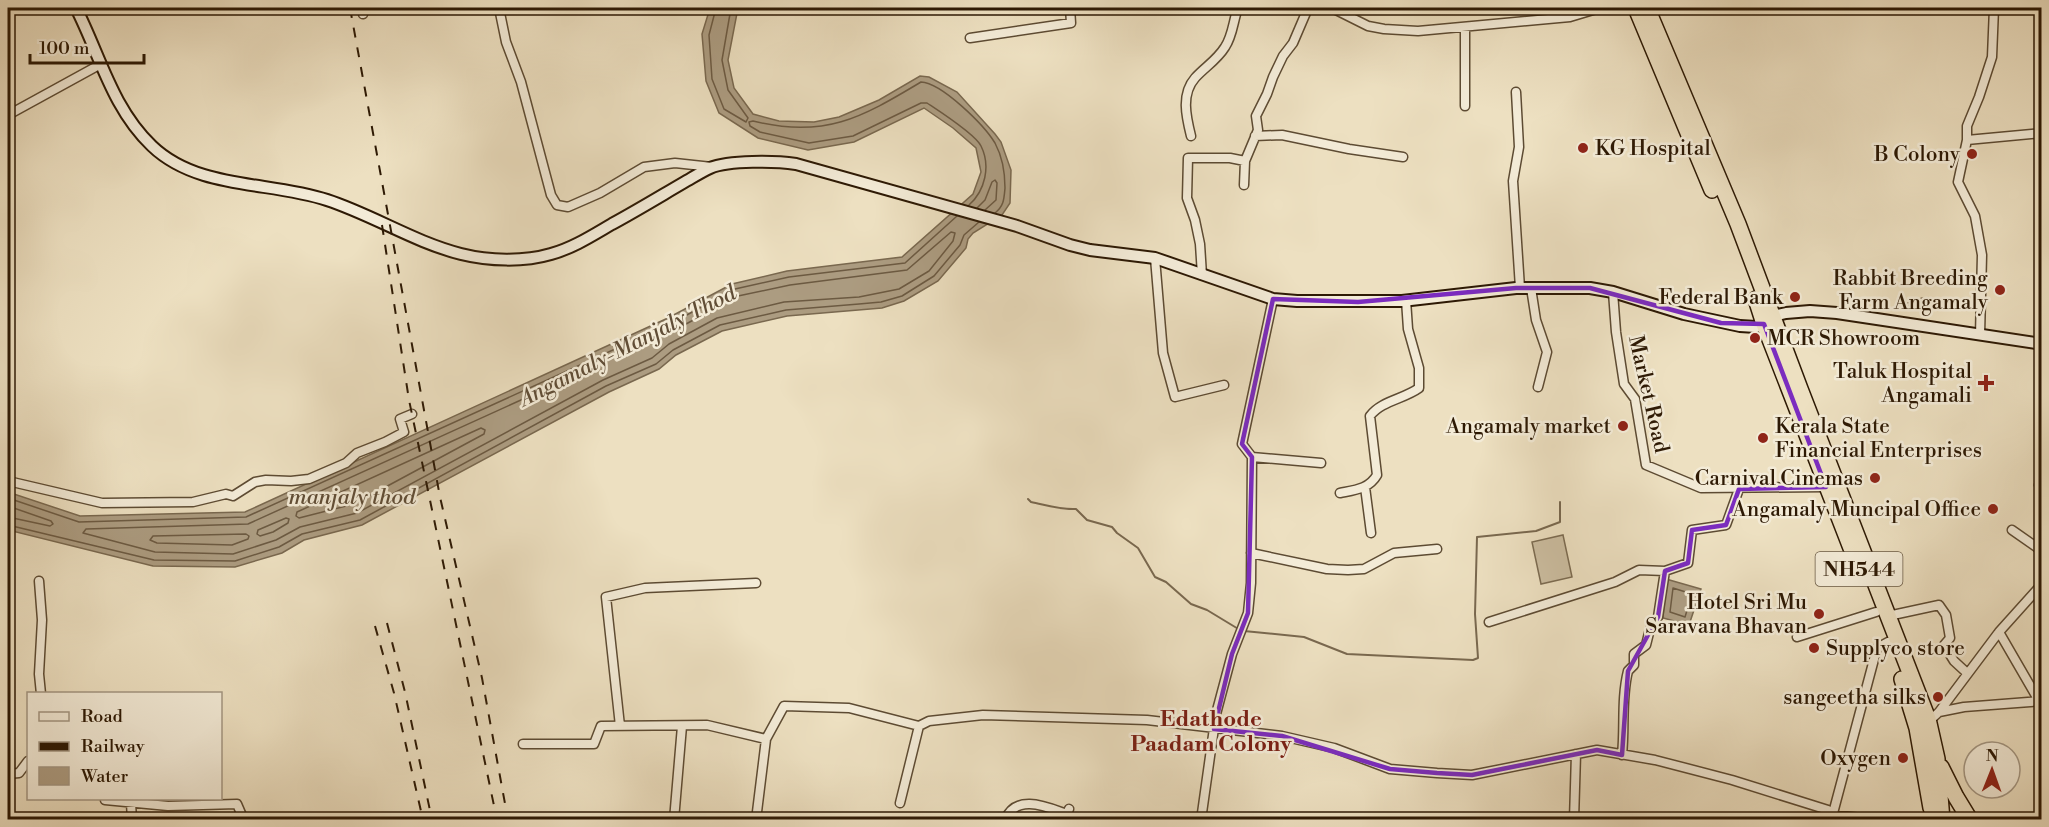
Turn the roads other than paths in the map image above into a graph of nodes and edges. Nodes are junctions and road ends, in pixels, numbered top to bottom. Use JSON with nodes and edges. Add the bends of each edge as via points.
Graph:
{"nodes":[{"id":1,"x":76,"y":8,"type":"edge"},
{"id":2,"x":499,"y":8,"type":"edge"},
{"id":3,"x":1070,"y":8,"type":"edge"},
{"id":4,"x":1238,"y":8,"type":"edge"},
{"id":5,"x":1308,"y":8,"type":"edge"},
{"id":6,"x":1332,"y":8,"type":"edge"},
{"id":7,"x":1600,"y":8,"type":"edge"},
{"id":8,"x":1636,"y":8,"type":"edge"},
{"id":9,"x":1647,"y":8,"type":"edge"},
{"id":10,"x":1994,"y":8,"type":"edge"},
{"id":11,"x":1465,"y":27,"type":"junction"},
{"id":12,"x":969,"y":38,"type":"dead end"},
{"id":13,"x":101,"y":64,"type":"junction"},
{"id":14,"x":1516,"y":93,"type":"dead end"},
{"id":15,"x":1465,"y":106,"type":"dead end"},
{"id":16,"x":8,"y":115,"type":"edge"},
{"id":17,"x":2042,"y":133,"type":"edge"},
{"id":18,"x":1191,"y":136,"type":"dead end"},
{"id":19,"x":1255,"y":136,"type":"junction"},
{"id":20,"x":1967,"y":140,"type":"junction"},
{"id":21,"x":1403,"y":157,"type":"dead end"},
{"id":22,"x":1245,"y":161,"type":"junction"},
{"id":23,"x":712,"y":167,"type":"junction"},
{"id":24,"x":1244,"y":185,"type":"dead end"},
{"id":25,"x":1155,"y":258,"type":"junction"},
{"id":26,"x":1202,"y":275,"type":"junction"},
{"id":27,"x":1526,"y":288,"type":"junction"},
{"id":28,"x":1613,"y":291,"type":"junction"},
{"id":29,"x":1273,"y":299,"type":"junction"},
{"id":30,"x":1406,"y":300,"type":"junction"},
{"id":31,"x":1768,"y":320,"type":"junction"},
{"id":32,"x":1980,"y":335,"type":"junction"},
{"id":33,"x":2042,"y":344,"type":"edge"},
{"id":34,"x":1224,"y":386,"type":"dead end"},
{"id":35,"x":1538,"y":387,"type":"dead end"},
{"id":36,"x":412,"y":414,"type":"dead end"},
{"id":37,"x":1252,"y":457,"type":"junction"},
{"id":38,"x":1321,"y":463,"type":"dead end"},
{"id":39,"x":8,"y":481,"type":"edge"},
{"id":40,"x":1365,"y":487,"type":"junction"},
{"id":41,"x":1826,"y":487,"type":"junction"},
{"id":42,"x":1739,"y":489,"type":"junction"},
{"id":43,"x":1340,"y":493,"type":"dead end"},
{"id":44,"x":2012,"y":530,"type":"dead end"},
{"id":45,"x":1371,"y":533,"type":"dead end"},
{"id":46,"x":1437,"y":549,"type":"dead end"},
{"id":47,"x":2042,"y":551,"type":"edge"},
{"id":48,"x":1251,"y":553,"type":"junction"},
{"id":49,"x":1665,"y":571,"type":"junction"},
{"id":50,"x":39,"y":581,"type":"dead end"},
{"id":51,"x":756,"y":583,"type":"dead end"},
{"id":52,"x":2042,"y":584,"type":"edge"},
{"id":53,"x":1882,"y":614,"type":"junction"},
{"id":54,"x":1490,"y":622,"type":"dead end"},
{"id":55,"x":1999,"y":632,"type":"junction"},
{"id":56,"x":1797,"y":637,"type":"dead end"},
{"id":57,"x":1888,"y":642,"type":"junction"},
{"id":58,"x":1967,"y":673,"type":"junction"},
{"id":59,"x":41,"y":692,"type":"edge"},
{"id":60,"x":2040,"y":701,"type":"edge"},
{"id":61,"x":1934,"y":717,"type":"junction"},
{"id":62,"x":620,"y":726,"type":"junction"},
{"id":63,"x":682,"y":726,"type":"junction"},
{"id":64,"x":920,"y":726,"type":"junction"},
{"id":65,"x":1214,"y":729,"type":"junction"},
{"id":66,"x":766,"y":739,"type":"junction"},
{"id":67,"x":523,"y":744,"type":"dead end"},
{"id":68,"x":1576,"y":754,"type":"junction"},
{"id":69,"x":1622,"y":755,"type":"junction"},
{"id":70,"x":1937,"y":759,"type":"junction"},
{"id":71,"x":27,"y":763,"type":"edge"},
{"id":72,"x":8,"y":774,"type":"edge"},
{"id":73,"x":105,"y":800,"type":"edge"},
{"id":74,"x":155,"y":802,"type":"edge"},
{"id":75,"x":131,"y":803,"type":"junction"},
{"id":76,"x":900,"y":803,"type":"dead end"},
{"id":77,"x":1069,"y":809,"type":"dead end"},
{"id":78,"x":1832,"y":817,"type":"edge"},
{"id":79,"x":132,"y":819,"type":"edge"},
{"id":80,"x":247,"y":819,"type":"edge"},
{"id":81,"x":674,"y":819,"type":"edge"},
{"id":82,"x":756,"y":819,"type":"edge"},
{"id":83,"x":1005,"y":819,"type":"edge"},
{"id":84,"x":1199,"y":819,"type":"edge"},
{"id":85,"x":1574,"y":819,"type":"edge"},
{"id":86,"x":1882,"y":819,"type":"edge"},
{"id":87,"x":1932,"y":819,"type":"edge"},
{"id":88,"x":1942,"y":819,"type":"edge"},
{"id":89,"x":1970,"y":819,"type":"edge"}],
"edges":[{"from":1,"to":13,"type":"main road"},
{"from":2,"to":23,"type":"street","via":[[557,205],[568,207],[600,193],[644,166],[675,163]]},
{"from":3,"to":12,"type":"street","via":[[1071,23]]},
{"from":4,"to":18,"type":"street","via":[[1224,49],[1194,79],[1186,94]]},
{"from":5,"to":19,"type":"street","via":[[1256,116]]},
{"from":6,"to":11,"type":"street","via":[[1357,22],[1384,29]]},
{"from":7,"to":11,"type":"street","via":[[1570,16]]},
{"from":8,"to":31,"type":"highway","number":"NH544"},
{"from":9,"to":31,"type":"highway","number":"NH544","via":[[1738,224]]},
{"from":10,"to":20,"type":"street","via":[[1992,57],[1967,126]]},
{"from":11,"to":15,"type":"street"},
{"from":13,"to":16,"type":"street"},
{"from":13,"to":23,"type":"main road","via":[[119,105],[134,127],[172,161],[209,176],[325,199],[462,255],[530,259],[553,254],[578,244]]},
{"from":14,"to":27,"type":"street","via":[[1518,147],[1513,181]]},
{"from":17,"to":20,"type":"street"},
{"from":19,"to":21,"type":"street","via":[[1282,135]]},
{"from":19,"to":22,"type":"street"},
{"from":20,"to":32,"type":"street","via":[[1958,182],[1975,216],[1982,255]]},
{"from":22,"to":24,"type":"street"},
{"from":22,"to":26,"type":"street","via":[[1188,158],[1187,198],[1200,244]]},
{"from":23,"to":25,"type":"main road","via":[[779,161],[796,164],[1090,250]]},
{"from":25,"to":26,"type":"main road"},
{"from":25,"to":34,"type":"street","via":[[1163,353],[1175,397]]},
{"from":26,"to":29,"type":"main road"},
{"from":27,"to":28,"type":"main road"},
{"from":27,"to":30,"type":"main road"},
{"from":27,"to":35,"type":"street","via":[[1547,352]]},
{"from":28,"to":31,"type":"main road","via":[[1721,322],[1756,327]]},
{"from":28,"to":42,"type":"street","name":"Market Road","via":[[1624,384],[1635,399],[1646,465],[1701,488]]},
{"from":29,"to":30,"type":"main road"},
{"from":29,"to":37,"type":"street","via":[[1242,444]]},
{"from":30,"to":40,"type":"street","via":[[1419,388],[1376,409],[1370,416],[1377,475]]},
{"from":31,"to":32,"type":"main road","via":[[1786,313],[1810,311]]},
{"from":31,"to":41,"type":"highway","number":"NH544"},
{"from":31,"to":53,"type":"highway","number":"NH544"},
{"from":32,"to":33,"type":"main road"},
{"from":36,"to":39,"type":"street","via":[[400,419],[404,432],[357,453],[346,463],[309,479],[255,482],[233,496],[192,502],[102,503]]},
{"from":37,"to":38,"type":"street"},
{"from":37,"to":48,"type":"street"},
{"from":40,"to":43,"type":"street"},
{"from":40,"to":45,"type":"street"},
{"from":41,"to":42,"type":"street","name":"Market Road"},
{"from":41,"to":53,"type":"highway","number":"NH544"},
{"from":42,"to":49,"type":"street","via":[[1726,525],[1692,530],[1688,563]]},
{"from":44,"to":47,"type":"street"},
{"from":46,"to":48,"type":"street","via":[[1394,553],[1364,569],[1348,570]]},
{"from":48,"to":65,"type":"street","via":[[1248,613],[1232,654]]},
{"from":49,"to":54,"type":"street","via":[[1639,570],[1616,582]]},
{"from":49,"to":69,"type":"street","via":[[1658,617],[1646,645],[1634,654],[1634,665],[1628,671]]},
{"from":50,"to":59,"type":"street"},
{"from":51,"to":62,"type":"street","via":[[645,588],[606,597]]},
{"from":52,"to":55,"type":"street"},
{"from":53,"to":56,"type":"street"},
{"from":53,"to":57,"type":"highway","number":"NH544"},
{"from":53,"to":58,"type":"street","via":[[1939,605],[1946,615],[1950,638],[1944,645]]},
{"from":53,"to":61,"type":"highway","number":"NH544"},
{"from":55,"to":58,"type":"street"},
{"from":55,"to":60,"type":"street"},
{"from":57,"to":78,"type":"street","via":[[1877,648]]},
{"from":57,"to":87,"type":"highway","number":"NH544","via":[[1917,728]]},
{"from":58,"to":61,"type":"street"},
{"from":60,"to":61,"type":"street","via":[[1964,707]]},
{"from":61,"to":70,"type":"highway","number":"NH544"},
{"from":62,"to":63,"type":"street"},
{"from":62,"to":67,"type":"street","via":[[601,726],[594,744]]},
{"from":63,"to":66,"type":"street","via":[[707,725]]},
{"from":63,"to":81,"type":"street"},
{"from":64,"to":65,"type":"street","via":[[929,721],[995,715],[1148,720]]},
{"from":64,"to":66,"type":"street","via":[[849,708],[784,706]]},
{"from":64,"to":76,"type":"street"},
{"from":65,"to":68,"type":"street","via":[[1282,736],[1344,751],[1390,769],[1437,773],[1472,775]]},
{"from":65,"to":84,"type":"street"},
{"from":66,"to":82,"type":"street"},
{"from":68,"to":69,"type":"street","via":[[1597,750]]},
{"from":68,"to":85,"type":"street"},
{"from":69,"to":78,"type":"street","via":[[1732,780],[1828,810]]},
{"from":70,"to":88,"type":"highway","number":"NH544"},
{"from":70,"to":89,"type":"highway"},
{"from":71,"to":72,"type":"street","via":[[20,773]]},
{"from":73,"to":75,"type":"street"},
{"from":74,"to":75,"type":"street"},
{"from":74,"to":80,"type":"street","via":[[237,804]]},
{"from":75,"to":79,"type":"street"},
{"from":77,"to":83,"type":"street","via":[[1066,814],[1039,804],[1019,806],[1007,813]]},
{"from":78,"to":86,"type":"street"}]}
